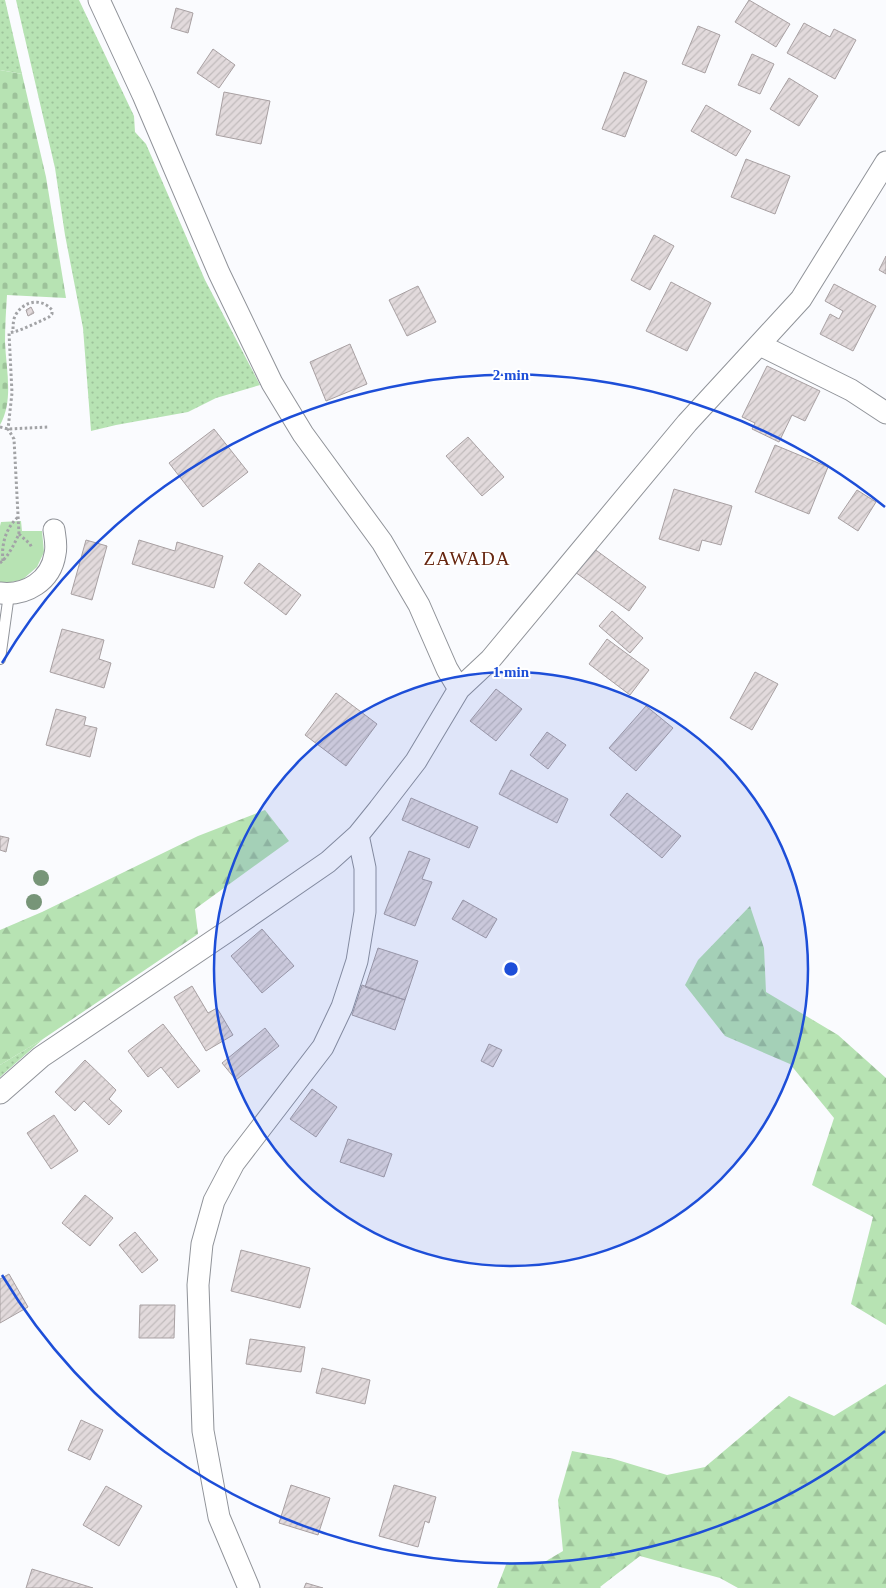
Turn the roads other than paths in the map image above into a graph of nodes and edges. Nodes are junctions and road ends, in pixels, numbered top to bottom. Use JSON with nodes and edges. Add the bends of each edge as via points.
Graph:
{"nodes":[{"id":1,"x":99,"y":0,"type":"edge"},
{"id":2,"x":886,"y":162,"type":"edge"},
{"id":3,"x":760,"y":345,"type":"junction"},
{"id":4,"x":886,"y":413,"type":"edge"},
{"id":5,"x":54,"y":530,"type":"dead end"},
{"id":6,"x":5,"y":594,"type":"edge"},
{"id":7,"x":0,"y":659,"type":"edge"},
{"id":8,"x":459,"y":689,"type":"junction"},
{"id":9,"x":358,"y":835,"type":"junction"},
{"id":10,"x":0,"y":1093,"type":"edge"},
{"id":11,"x":249,"y":1588,"type":"edge"}],
"edges":[{"from":1,"to":8,"type":"street","via":[[219,273],[272,383],[303,434],[382,542],[419,605],[447,670]]},
{"from":2,"to":3,"type":"street","via":[[801,299]]},
{"from":3,"to":4,"type":"street","via":[[851,390]]},
{"from":3,"to":8,"type":"street","via":[[687,423],[490,660]]},
{"from":5,"to":6,"type":"street","via":[[56,553],[50,571],[39,584]]},
{"from":6,"to":7,"type":"lane"},
{"from":8,"to":9,"type":"street","via":[[416,761]]},
{"from":9,"to":10,"type":"street","via":[[328,862],[41,1057]]},
{"from":9,"to":11,"type":"street","via":[[365,868],[366,912],[357,961],[342,1007],[323,1047],[234,1163],[214,1201],[202,1244],[198,1285],[203,1431],[219,1517]]}]}
